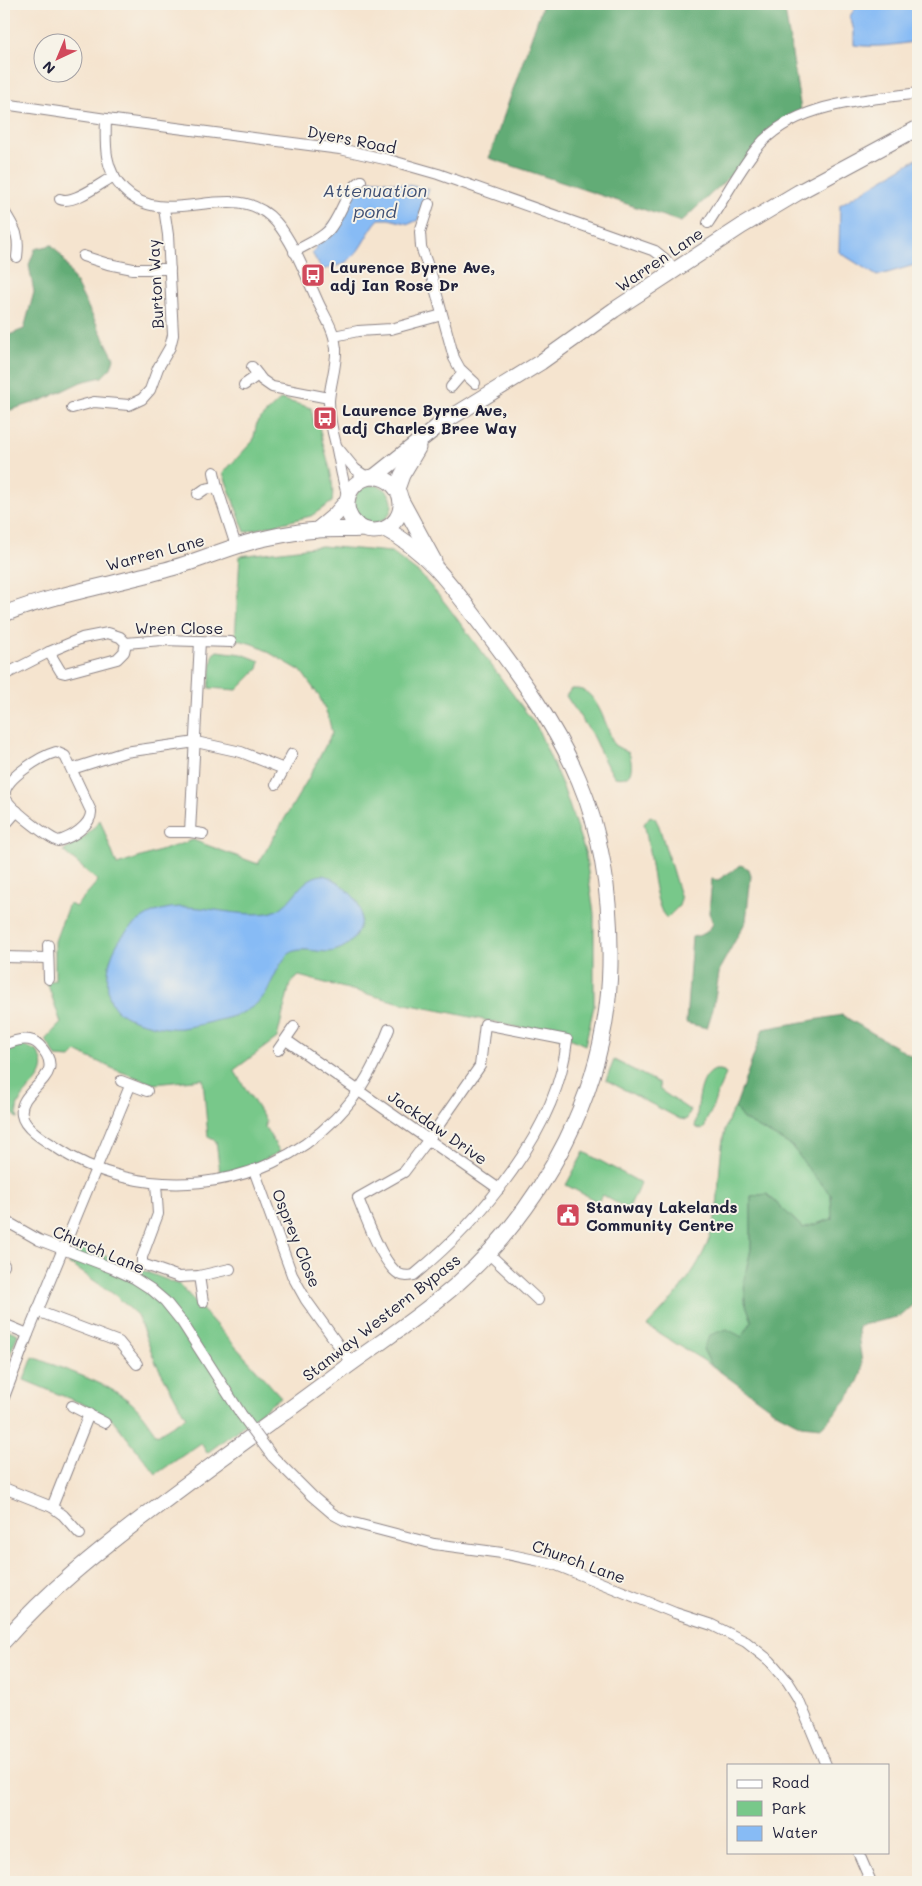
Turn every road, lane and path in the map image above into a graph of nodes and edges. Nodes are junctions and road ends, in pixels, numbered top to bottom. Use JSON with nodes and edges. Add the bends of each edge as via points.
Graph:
{"nodes":[{"id":1,"x":918,"y":93,"type":"edge"},
{"id":2,"x":4,"y":104,"type":"edge"},
{"id":3,"x":106,"y":119,"type":"junction"},
{"id":4,"x":918,"y":128,"type":"edge"},
{"id":5,"x":114,"y":176,"type":"junction"},
{"id":6,"x":361,"y":181,"type":"dead end"},
{"id":7,"x":60,"y":199,"type":"dead end"},
{"id":8,"x":428,"y":204,"type":"dead end"},
{"id":9,"x":164,"y":208,"type":"junction"},
{"id":10,"x":4,"y":211,"type":"edge"},
{"id":11,"x":708,"y":223,"type":"dead end"},
{"id":12,"x":294,"y":252,"type":"junction"},
{"id":13,"x":83,"y":256,"type":"dead end"},
{"id":14,"x":17,"y":257,"type":"dead end"},
{"id":15,"x":170,"y":269,"type":"junction"},
{"id":16,"x":674,"y":270,"type":"junction"},
{"id":17,"x":442,"y":315,"type":"junction"},
{"id":18,"x":334,"y":336,"type":"junction"},
{"id":19,"x":463,"y":373,"type":"junction"},
{"id":20,"x":475,"y":383,"type":"dead end"},
{"id":21,"x":244,"y":385,"type":"dead end"},
{"id":22,"x":451,"y":387,"type":"dead end"},
{"id":23,"x":330,"y":398,"type":"junction"},
{"id":24,"x":72,"y":408,"type":"dead end"},
{"id":25,"x":428,"y":434,"type":"junction"},
{"id":26,"x":336,"y":446,"type":"junction"},
{"id":27,"x":214,"y":472,"type":"dead end"},
{"id":28,"x":371,"y":477,"type":"junction"},
{"id":29,"x":217,"y":486,"type":"junction"},
{"id":30,"x":198,"y":494,"type":"dead end"},
{"id":31,"x":399,"y":495,"type":"junction"},
{"id":32,"x":347,"y":499,"type":"junction"},
{"id":33,"x":363,"y":529,"type":"junction"},
{"id":34,"x":385,"y":529,"type":"junction"},
{"id":35,"x":317,"y":530,"type":"junction"},
{"id":36,"x":236,"y":546,"type":"junction"},
{"id":37,"x":438,"y":569,"type":"junction"},
{"id":38,"x":4,"y":614,"type":"edge"},
{"id":39,"x":200,"y":641,"type":"junction"},
{"id":40,"x":232,"y":642,"type":"dead end"},
{"id":41,"x":126,"y":643,"type":"junction"},
{"id":42,"x":49,"y":652,"type":"junction"},
{"id":43,"x":4,"y":676,"type":"edge"},
{"id":44,"x":196,"y":742,"type":"junction"},
{"id":45,"x":292,"y":754,"type":"dead end"},
{"id":46,"x":72,"y":769,"type":"junction"},
{"id":47,"x":284,"y":769,"type":"junction"},
{"id":48,"x":276,"y":784,"type":"dead end"},
{"id":49,"x":17,"y":811,"type":"junction"},
{"id":50,"x":4,"y":826,"type":"edge"},
{"id":51,"x":169,"y":832,"type":"dead end"},
{"id":52,"x":190,"y":832,"type":"junction"},
{"id":53,"x":203,"y":834,"type":"dead end"},
{"id":54,"x":48,"y":945,"type":"dead end"},
{"id":55,"x":4,"y":957,"type":"edge"},
{"id":56,"x":48,"y":958,"type":"junction"},
{"id":57,"x":48,"y":980,"type":"dead end"},
{"id":58,"x":294,"y":1027,"type":"dead end"},
{"id":59,"x":389,"y":1029,"type":"dead end"},
{"id":60,"x":286,"y":1040,"type":"junction"},
{"id":61,"x":4,"y":1045,"type":"edge"},
{"id":62,"x":278,"y":1050,"type":"dead end"},
{"id":63,"x":359,"y":1090,"type":"junction"},
{"id":64,"x":147,"y":1091,"type":"dead end"},
{"id":65,"x":429,"y":1139,"type":"junction"},
{"id":66,"x":95,"y":1169,"type":"junction"},
{"id":67,"x":254,"y":1170,"type":"junction"},
{"id":68,"x":156,"y":1183,"type":"junction"},
{"id":69,"x":500,"y":1189,"type":"junction"},
{"id":70,"x":4,"y":1220,"type":"edge"},
{"id":71,"x":62,"y":1250,"type":"junction"},
{"id":72,"x":488,"y":1253,"type":"junction"},
{"id":73,"x":230,"y":1269,"type":"dead end"},
{"id":74,"x":199,"y":1276,"type":"junction"},
{"id":75,"x":538,"y":1300,"type":"dead end"},
{"id":76,"x":204,"y":1302,"type":"dead end"},
{"id":77,"x":37,"y":1311,"type":"junction"},
{"id":78,"x":4,"y":1324,"type":"edge"},
{"id":79,"x":28,"y":1334,"type":"junction"},
{"id":80,"x":137,"y":1364,"type":"dead end"},
{"id":81,"x":352,"y":1364,"type":"junction"},
{"id":82,"x":8,"y":1371,"type":"edge"},
{"id":83,"x":4,"y":1397,"type":"edge"},
{"id":84,"x":72,"y":1406,"type":"dead end"},
{"id":85,"x":89,"y":1414,"type":"junction"},
{"id":86,"x":105,"y":1423,"type":"dead end"},
{"id":87,"x":4,"y":1488,"type":"edge"},
{"id":88,"x":52,"y":1507,"type":"junction"},
{"id":89,"x":80,"y":1534,"type":"dead end"},
{"id":90,"x":5,"y":1635,"type":"edge"},
{"id":91,"x":826,"y":1764,"type":"edge"},
{"id":92,"x":859,"y":1854,"type":"edge"},
{"id":93,"x":871,"y":1882,"type":"edge"}],
"edges":[{"from":1,"to":11,"type":"street","via":[[824,108],[775,131],[756,149]]},
{"from":2,"to":3,"type":"street","name":"Dyers Road"},
{"from":3,"to":5,"type":"street","via":[[106,154]]},
{"from":3,"to":16,"type":"street","name":"Dyers Road","via":[[340,149],[389,160],[438,174],[656,251]]},
{"from":4,"to":16,"type":"street","name":"Warren Lane","via":[[799,192]]},
{"from":5,"to":7,"type":"street","via":[[74,200]]},
{"from":5,"to":9,"type":"street","via":[[121,187],[138,201]]},
{"from":6,"to":12,"type":"street","via":[[353,187],[329,230]]},
{"from":8,"to":17,"type":"street","via":[[420,232],[421,247]]},
{"from":9,"to":12,"type":"street","via":[[214,201],[252,205],[276,222]]},
{"from":9,"to":15,"type":"street","name":"Burton Way"},
{"from":10,"to":14,"type":"street","via":[[17,234]]},
{"from":12,"to":18,"type":"street"},
{"from":13,"to":15,"type":"street","via":[[133,269]]},
{"from":15,"to":24,"type":"street","name":"Burton Way","via":[[173,335],[150,390],[142,399],[129,405],[94,402]]},
{"from":16,"to":25,"type":"street","name":"Warren Lane"},
{"from":17,"to":18,"type":"street","via":[[391,329]]},
{"from":17,"to":19,"type":"street","via":[[454,358]]},
{"from":18,"to":23,"type":"street","via":[[336,357]]},
{"from":19,"to":20,"type":"street"},
{"from":19,"to":22,"type":"street"},
{"from":21,"to":23,"type":"street","via":[[255,371],[267,384],[278,389]]},
{"from":23,"to":26,"type":"street","via":[[330,422]]},
{"from":25,"to":28,"type":"street","name":"Warren Lane"},
{"from":25,"to":31,"type":"street","name":"Warren Lane","via":[[410,461]]},
{"from":26,"to":28,"type":"street","via":[[355,469]]},
{"from":26,"to":32,"type":"street"},
{"from":27,"to":29,"type":"street"},
{"from":28,"to":31,"type":"street","via":[[387,480]]},
{"from":28,"to":32,"type":"street","name":"Warren Lane","via":[[357,483]]},
{"from":29,"to":30,"type":"street"},
{"from":29,"to":36,"type":"street"},
{"from":31,"to":34,"type":"street","name":"Warren Lane","via":[[401,509],[398,517]]},
{"from":31,"to":37,"type":"street","name":"Stanway Western Bypass"},
{"from":32,"to":33,"type":"street","via":[[352,521]]},
{"from":32,"to":35,"type":"street","name":"Warren Lane","via":[[335,515]]},
{"from":33,"to":34,"type":"street","name":"Warren Lane"},
{"from":33,"to":35,"type":"street","name":"Warren Lane"},
{"from":34,"to":37,"type":"street","name":"Stanway Western Bypass","via":[[414,546]]},
{"from":35,"to":36,"type":"street","name":"Warren Lane"},
{"from":36,"to":38,"type":"street","name":"Warren Lane","via":[[165,570],[88,588]]},
{"from":37,"to":72,"type":"street","name":"Stanway Western Bypass","via":[[516,670],[569,756],[591,813],[609,897],[608,1010],[587,1091],[572,1131],[552,1167],[529,1203]]},
{"from":39,"to":40,"type":"street","name":"Wren Close"},
{"from":39,"to":41,"type":"street","name":"Wren Close"},
{"from":39,"to":44,"type":"street"},
{"from":41,"to":42,"type":"street","name":"Wren Close","via":[[120,636],[108,633],[82,638]]},
{"from":41,"to":42,"type":"street","name":"Wren Close","via":[[124,652],[117,659],[65,673],[58,669]]},
{"from":42,"to":43,"type":"street","name":"Wren Close"},
{"from":44,"to":46,"type":"street","via":[[125,752]]},
{"from":44,"to":47,"type":"street","via":[[241,752]]},
{"from":44,"to":52,"type":"street"},
{"from":45,"to":47,"type":"street"},
{"from":46,"to":49,"type":"street","via":[[65,756],[56,752],[44,755],[12,779],[5,794]]},
{"from":46,"to":49,"type":"street","via":[[91,817],[67,839],[58,842],[48,837]]},
{"from":47,"to":48,"type":"street"},
{"from":49,"to":50,"type":"street"},
{"from":51,"to":52,"type":"street"},
{"from":52,"to":53,"type":"street"},
{"from":54,"to":56,"type":"street"},
{"from":55,"to":56,"type":"street"},
{"from":56,"to":57,"type":"street"},
{"from":58,"to":60,"type":"street"},
{"from":59,"to":63,"type":"street","via":[[375,1065]]},
{"from":60,"to":62,"type":"street"},
{"from":60,"to":63,"type":"street","name":"Jackdaw Drive"},
{"from":61,"to":66,"type":"street","via":[[19,1039],[28,1040],[37,1042],[47,1054],[48,1073],[24,1102],[22,1117],[53,1146]]},
{"from":63,"to":65,"type":"street","name":"Jackdaw Drive"},
{"from":63,"to":67,"type":"street","via":[[335,1119],[305,1144]]},
{"from":64,"to":66,"type":"street","via":[[125,1084]]},
{"from":65,"to":69,"type":"street","name":"Jackdaw Drive"},
{"from":65,"to":69,"type":"street","via":[[404,1172],[358,1198],[382,1253],[398,1274],[407,1277],[424,1267]]},
{"from":65,"to":69,"type":"street","via":[[480,1066],[485,1024],[567,1040],[560,1081],[544,1117]]},
{"from":66,"to":68,"type":"street"},
{"from":66,"to":71,"type":"street"},
{"from":67,"to":68,"type":"street","via":[[220,1180]]},
{"from":67,"to":81,"type":"street","name":"Osprey Close","via":[[292,1275]]},
{"from":68,"to":74,"type":"street","via":[[158,1214],[142,1264],[179,1277]]},
{"from":70,"to":71,"type":"street","name":"Church Lane"},
{"from":71,"to":77,"type":"street"},
{"from":71,"to":91,"type":"street","name":"Church Lane","bridge":true,"via":[[134,1278],[165,1301],[272,1456],[332,1514],[346,1521],[434,1544],[510,1554],[554,1564],[712,1625],[746,1642],[770,1661],[788,1682]]},
{"from":72,"to":75,"type":"street"},
{"from":72,"to":81,"type":"street","name":"Stanway Western Bypass","via":[[455,1286]]},
{"from":73,"to":74,"type":"street"},
{"from":74,"to":76,"type":"street"},
{"from":77,"to":79,"type":"street"},
{"from":77,"to":80,"type":"street","via":[[119,1342]]},
{"from":78,"to":79,"type":"street"},
{"from":79,"to":82,"type":"street"},
{"from":81,"to":90,"type":"street","name":"Stanway Western Bypass","via":[[85,1562]]},
{"from":82,"to":83,"type":"street"},
{"from":84,"to":85,"type":"street"},
{"from":85,"to":86,"type":"street"},
{"from":85,"to":88,"type":"street"},
{"from":87,"to":88,"type":"street"},
{"from":88,"to":89,"type":"street","via":[[64,1515]]},
{"from":92,"to":93,"type":"street"}]}
